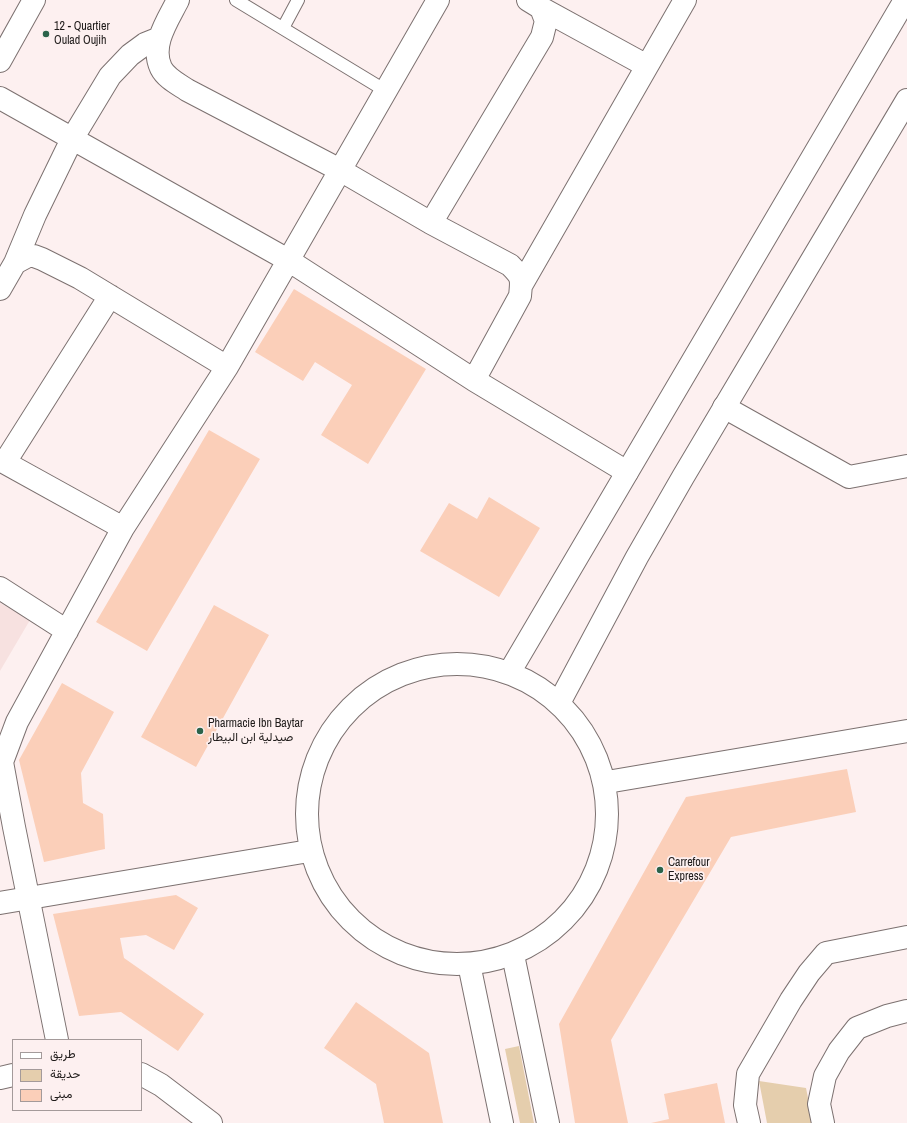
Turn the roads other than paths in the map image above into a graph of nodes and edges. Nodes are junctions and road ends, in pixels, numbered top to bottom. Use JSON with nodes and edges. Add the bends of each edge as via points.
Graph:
{"nodes":[{"id":1,"x":34,"y":0,"type":"edge"},
{"id":2,"x":178,"y":0,"type":"edge"},
{"id":3,"x":236,"y":0,"type":"edge"},
{"id":4,"x":298,"y":0,"type":"edge"},
{"id":5,"x":438,"y":0,"type":"edge"},
{"id":6,"x":685,"y":0,"type":"edge"},
{"id":7,"x":905,"y":0,"type":"edge"},
{"id":8,"x":535,"y":4,"type":"edge"},
{"id":9,"x":283,"y":28,"type":"junction"},
{"id":10,"x":160,"y":38,"type":"junction"},
{"id":11,"x":0,"y":61,"type":"edge"},
{"id":12,"x":647,"y":66,"type":"junction"},
{"id":13,"x":386,"y":91,"type":"junction"},
{"id":14,"x":0,"y":98,"type":"edge"},
{"id":15,"x":907,"y":100,"type":"edge"},
{"id":16,"x":72,"y":138,"type":"junction"},
{"id":17,"x":340,"y":170,"type":"junction"},
{"id":18,"x":431,"y":223,"type":"junction"},
{"id":19,"x":288,"y":260,"type":"junction"},
{"id":20,"x":15,"y":263,"type":"junction"},
{"id":21,"x":522,"y":284,"type":"junction"},
{"id":22,"x":0,"y":289,"type":"edge"},
{"id":23,"x":110,"y":296,"type":"junction"},
{"id":24,"x":227,"y":367,"type":"junction"},
{"id":25,"x":474,"y":380,"type":"junction"},
{"id":26,"x":724,"y":407,"type":"junction"},
{"id":27,"x":2,"y":461,"type":"edge"},
{"id":28,"x":907,"y":466,"type":"edge"},
{"id":29,"x":627,"y":472,"type":"junction"},
{"id":30,"x":123,"y":528,"type":"junction"},
{"id":31,"x":0,"y":588,"type":"edge"},
{"id":32,"x":66,"y":631,"type":"junction"},
{"id":33,"x":509,"y":673,"type":"junction"},
{"id":34,"x":559,"y":702,"type":"junction"},
{"id":35,"x":907,"y":731,"type":"edge"},
{"id":36,"x":607,"y":782,"type":"junction"},
{"id":37,"x":310,"y":851,"type":"junction"},
{"id":38,"x":29,"y":898,"type":"junction"},
{"id":39,"x":0,"y":903,"type":"edge"},
{"id":40,"x":907,"y":937,"type":"edge"},
{"id":41,"x":513,"y":955,"type":"junction"},
{"id":42,"x":469,"y":964,"type":"junction"},
{"id":43,"x":907,"y":1011,"type":"edge"},
{"id":44,"x":57,"y":1039,"type":"edge"},
{"id":45,"x":12,"y":1075,"type":"edge"},
{"id":46,"x":142,"y":1075,"type":"edge"},
{"id":47,"x":0,"y":1078,"type":"edge"},
{"id":48,"x":211,"y":1123,"type":"edge"},
{"id":49,"x":502,"y":1123,"type":"edge"},
{"id":50,"x":548,"y":1123,"type":"edge"},
{"id":51,"x":749,"y":1123,"type":"edge"},
{"id":52,"x":823,"y":1123,"type":"edge"}],
"edges":[{"from":1,"to":11,"type":"street"},
{"from":2,"to":10,"type":"street"},
{"from":3,"to":9,"type":"lane"},
{"from":4,"to":9,"type":"lane"},
{"from":5,"to":13,"type":"street"},
{"from":6,"to":12,"type":"street"},
{"from":7,"to":29,"type":"street"},
{"from":8,"to":12,"type":"street"},
{"from":8,"to":18,"type":"street","via":[[546,21],[542,37]]},
{"from":9,"to":13,"type":"lane"},
{"from":10,"to":16,"type":"street","via":[[145,44],[130,55],[110,76]]},
{"from":10,"to":17,"type":"street","via":[[158,57],[161,69],[170,78],[187,90]]},
{"from":12,"to":21,"type":"street"},
{"from":13,"to":17,"type":"street"},
{"from":14,"to":16,"type":"street"},
{"from":15,"to":26,"type":"street"},
{"from":16,"to":19,"type":"street"},
{"from":16,"to":20,"type":"street"},
{"from":17,"to":18,"type":"street"},
{"from":17,"to":19,"type":"street"},
{"from":18,"to":21,"type":"street","via":[[510,264],[519,275]]},
{"from":19,"to":24,"type":"street"},
{"from":19,"to":25,"type":"street"},
{"from":20,"to":22,"type":"street"},
{"from":20,"to":23,"type":"street","via":[[28,256],[34,256]]},
{"from":21,"to":25,"type":"street","via":[[520,296]]},
{"from":23,"to":24,"type":"street"},
{"from":23,"to":27,"type":"street"},
{"from":24,"to":30,"type":"street"},
{"from":25,"to":29,"type":"street"},
{"from":26,"to":28,"type":"street","via":[[849,477]]},
{"from":26,"to":34,"type":"street","via":[[637,557]]},
{"from":27,"to":30,"type":"street"},
{"from":29,"to":33,"type":"street"},
{"from":30,"to":32,"type":"street"},
{"from":31,"to":32,"type":"street"},
{"from":32,"to":38,"type":"street","via":[[17,722],[2,762]]},
{"from":33,"to":34,"type":"street","via":[[541,689]]},
{"from":33,"to":37,"type":"street","via":[[473,664],[424,667],[379,684],[342,715],[317,756],[306,803]]},
{"from":34,"to":36,"type":"street","via":[[589,741]]},
{"from":35,"to":36,"type":"street"},
{"from":36,"to":41,"type":"street","via":[[608,828],[597,872],[574,910],[541,940]]},
{"from":37,"to":38,"type":"street"},
{"from":37,"to":42,"type":"street","via":[[324,888],[348,920],[380,945],[418,961]]},
{"from":38,"to":39,"type":"street"},
{"from":38,"to":44,"type":"street"},
{"from":40,"to":51,"type":"street","via":[[826,953],[809,973],[748,1074],[745,1105]]},
{"from":41,"to":42,"type":"street"},
{"from":41,"to":50,"type":"street"},
{"from":42,"to":49,"type":"street"},
{"from":43,"to":52,"type":"street","via":[[857,1028],[839,1051],[825,1076],[819,1104]]},
{"from":45,"to":47,"type":"street"},
{"from":46,"to":48,"type":"street","via":[[161,1085]]}]}
